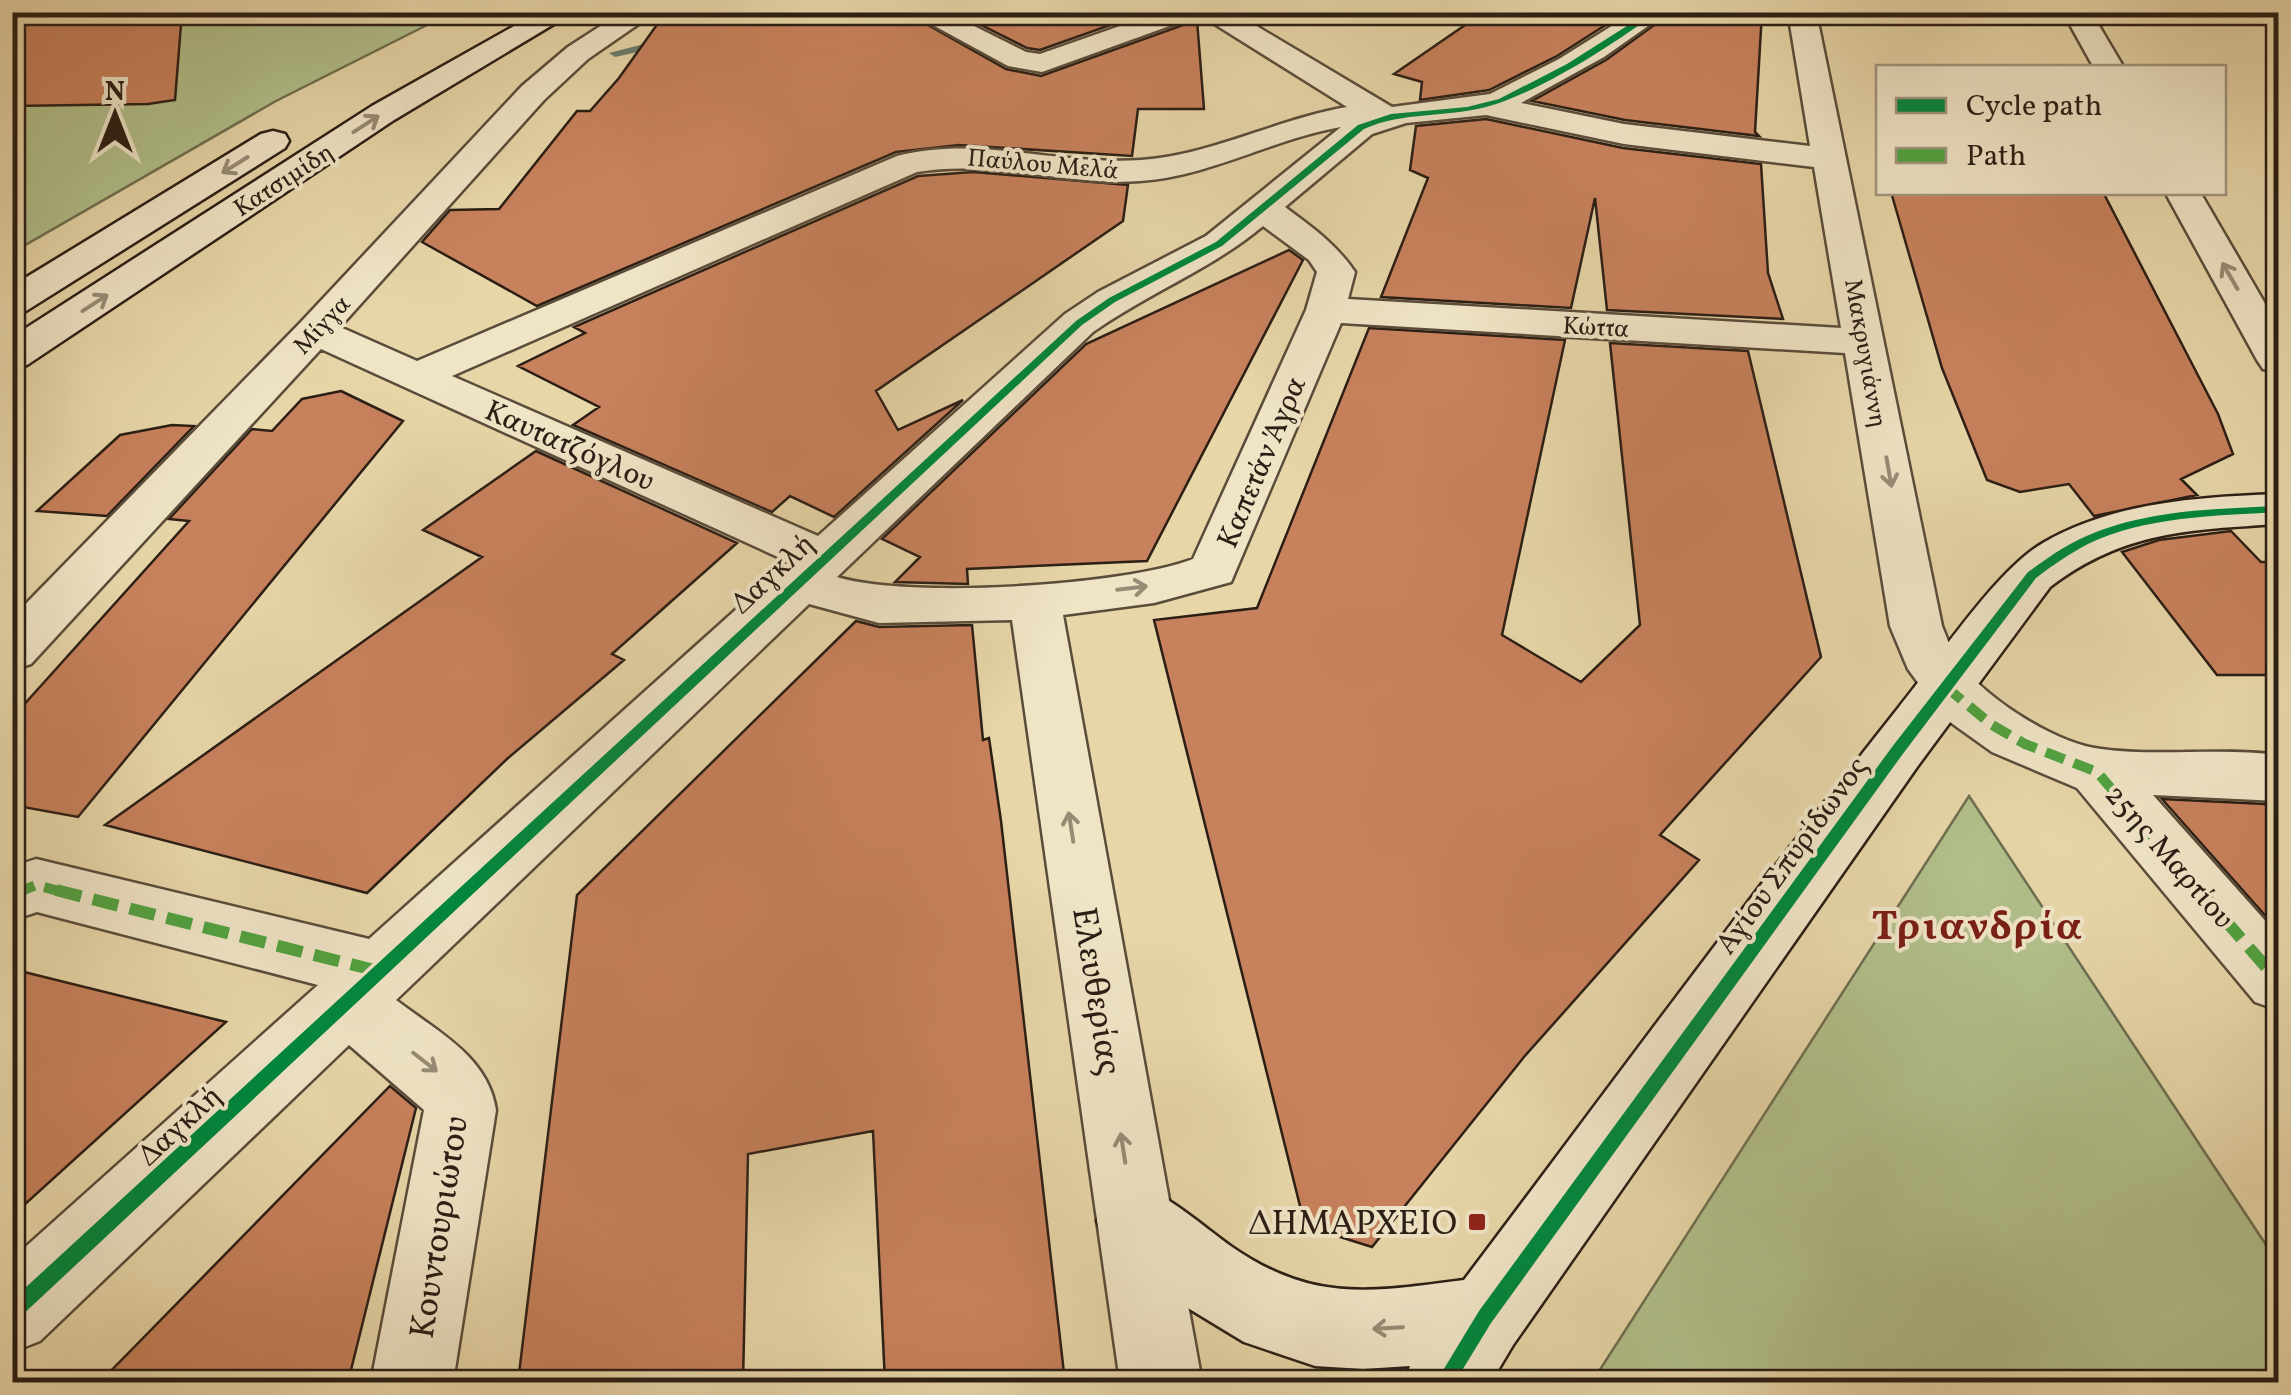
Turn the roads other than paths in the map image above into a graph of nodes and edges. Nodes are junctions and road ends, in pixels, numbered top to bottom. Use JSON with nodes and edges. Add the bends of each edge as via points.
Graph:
{"nodes":[{"id":1,"x":502,"y":12,"type":"edge"},
{"id":2,"x":560,"y":12,"type":"edge"},
{"id":3,"x":642,"y":12,"type":"edge"},
{"id":4,"x":923,"y":12,"type":"edge"},
{"id":5,"x":1188,"y":12,"type":"edge"},
{"id":6,"x":1212,"y":12,"type":"edge"},
{"id":7,"x":1654,"y":12,"type":"edge"},
{"id":8,"x":1802,"y":12,"type":"edge"},
{"id":9,"x":2078,"y":12,"type":"edge"},
{"id":10,"x":2107,"y":65,"type":"edge"},
{"id":11,"x":358,"y":90,"type":"dead end"},
{"id":12,"x":1484,"y":106,"type":"junction"},
{"id":13,"x":1385,"y":116,"type":"junction"},
{"id":14,"x":294,"y":128,"type":"dead end"},
{"id":15,"x":1832,"y":159,"type":"junction"},
{"id":16,"x":2184,"y":195,"type":"edge"},
{"id":17,"x":1264,"y":209,"type":"junction"},
{"id":18,"x":12,"y":302,"type":"edge"},
{"id":19,"x":1326,"y":310,"type":"junction"},
{"id":20,"x":316,"y":331,"type":"junction"},
{"id":21,"x":1865,"y":342,"type":"junction"},
{"id":22,"x":12,"y":356,"type":"edge"},
{"id":23,"x":2278,"y":360,"type":"edge"},
{"id":24,"x":417,"y":376,"type":"junction"},
{"id":25,"x":2278,"y":508,"type":"edge"},
{"id":26,"x":811,"y":570,"type":"junction"},
{"id":27,"x":1035,"y":600,"type":"junction"},
{"id":28,"x":12,"y":651,"type":"edge"},
{"id":29,"x":1946,"y":687,"type":"junction"},
{"id":30,"x":2097,"y":772,"type":"junction"},
{"id":31,"x":2278,"y":778,"type":"edge"},
{"id":32,"x":12,"y":894,"type":"edge"},
{"id":33,"x":2278,"y":981,"type":"edge"},
{"id":34,"x":365,"y":987,"type":"junction"},
{"id":35,"x":1135,"y":1221,"type":"junction"},
{"id":36,"x":12,"y":1313,"type":"edge"},
{"id":37,"x":1484,"y":1317,"type":"junction"},
{"id":38,"x":412,"y":1382,"type":"edge"},
{"id":39,"x":1162,"y":1382,"type":"edge"},
{"id":40,"x":1445,"y":1382,"type":"edge"}],
"edges":[{"from":1,"to":11,"type":"street"},
{"from":22,"to":2,"type":"street","name":"Κατσιμίδη","one_way":true,"via":[[383,113]]},
{"from":3,"to":20,"type":"street","name":"Μίγγα","via":[[578,52],[532,94]]},
{"from":4,"to":5,"type":"street","via":[[1019,60],[1042,62]]},
{"from":6,"to":13,"type":"street"},
{"from":7,"to":12,"type":"street","name":"Δαγκλή"},
{"from":8,"to":15,"type":"street","name":"Μακρυγιάννη"},
{"from":9,"to":10,"type":"street"},
{"from":12,"to":13,"type":"street","name":"Δαγκλή"},
{"from":12,"to":15,"type":"street","via":[[1624,134]]},
{"from":13,"to":17,"type":"street","name":"Δαγκλή","via":[[1346,138]]},
{"from":13,"to":24,"type":"street","name":"Παύλου Μελά","via":[[1306,124],[1167,168],[1114,170],[968,156],[909,163]]},
{"from":14,"to":18,"type":"street","name":"Κατσιμίδη","one_way":true},
{"from":15,"to":21,"type":"street","name":"Μακρυγιάννη"},
{"from":23,"to":16,"type":"street","one_way":true},
{"from":17,"to":19,"type":"street","name":"Καπετάν Άγρα","via":[[1330,262],[1336,272]]},
{"from":17,"to":26,"type":"street","name":"Δαγκλή","via":[[1206,254],[1079,323]]},
{"from":19,"to":21,"type":"street","name":"Κώττα"},
{"from":27,"to":19,"type":"street","name":"Καπετάν Άγρα","one_way":true,"via":[[1186,582],[1214,570]]},
{"from":20,"to":24,"type":"street","name":"Καυτατζόγλου"},
{"from":20,"to":28,"type":"street","name":"Μίγγα"},
{"from":21,"to":29,"type":"street","name":"Μακρυγιάννη","one_way":true,"via":[[1916,626],[1927,660]]},
{"from":24,"to":26,"type":"street","name":"Καυτατζόγλου"},
{"from":25,"to":29,"type":"street","name":"Αγίου Σπυρίδωνος","via":[[2147,520],[2071,546],[2032,575]]},
{"from":26,"to":27,"type":"street","name":"Καπετάν Άγρα","via":[[878,605]]},
{"from":26,"to":34,"type":"street","name":"Δαγκλή"},
{"from":35,"to":27,"type":"street","name":"Ελευθερίας","one_way":true},
{"from":29,"to":30,"type":"street","name":"25ης Μαρτίου","via":[[2025,744]]},
{"from":29,"to":37,"type":"street","name":"Αγίου Σπυρίδωνος"},
{"from":30,"to":31,"type":"street"},
{"from":30,"to":33,"type":"street","name":"25ης Μαρτίου"},
{"from":32,"to":34,"type":"street","via":[[36,884]]},
{"from":34,"to":36,"type":"street","name":"Δαγκλή"},
{"from":34,"to":38,"type":"street","name":"Κουντουριώτου","one_way":true,"via":[[458,1093]]},
{"from":37,"to":35,"type":"street","one_way":true,"via":[[1382,1330],[1291,1320],[1213,1280]]},
{"from":35,"to":39,"type":"street","name":"Ελευθερίας"},
{"from":37,"to":40,"type":"street","name":"Αγίου Σπυρίδωνος"}]}
